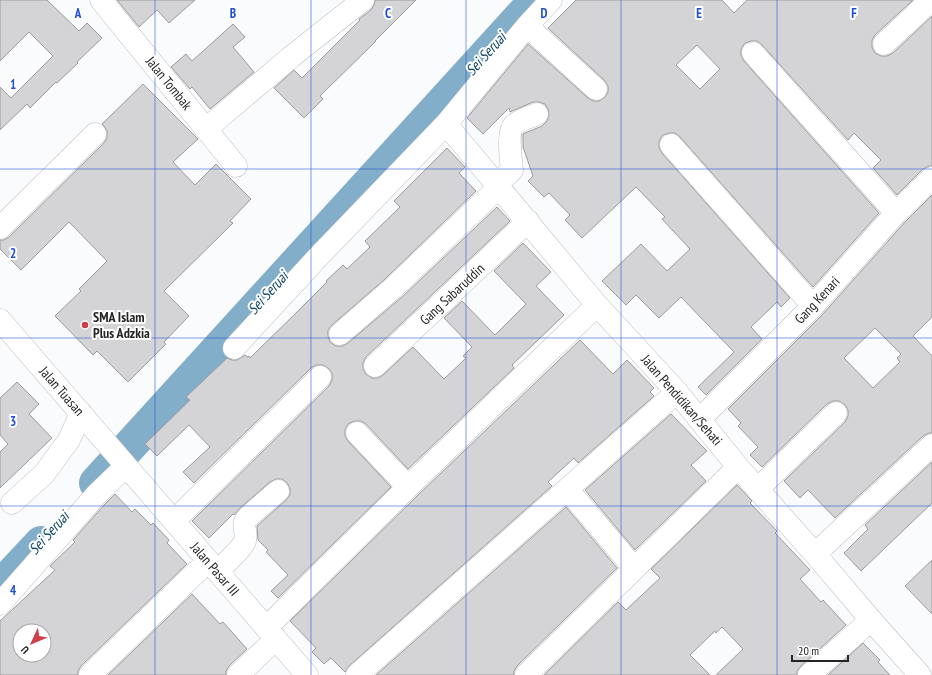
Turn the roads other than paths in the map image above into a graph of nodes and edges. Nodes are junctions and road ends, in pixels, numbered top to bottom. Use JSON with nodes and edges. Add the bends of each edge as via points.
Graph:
{"nodes":[{"id":1,"x":101,"y":0,"type":"edge"},
{"id":2,"x":362,"y":0,"type":"edge"},
{"id":3,"x":551,"y":0,"type":"edge"},
{"id":4,"x":931,"y":0,"type":"edge"},
{"id":5,"x":527,"y":26,"type":"junction"},
{"id":6,"x":884,"y":44,"type":"dead end"},
{"id":7,"x":753,"y":53,"type":"dead end"},
{"id":8,"x":596,"y":89,"type":"dead end"},
{"id":9,"x":537,"y":114,"type":"dead end"},
{"id":10,"x":446,"y":124,"type":"junction"},
{"id":11,"x":206,"y":129,"type":"junction"},
{"id":12,"x":95,"y":134,"type":"dead end"},
{"id":13,"x":671,"y":145,"type":"dead end"},
{"id":14,"x":236,"y":166,"type":"dead end"},
{"id":15,"x":932,"y":178,"type":"edge"},
{"id":16,"x":498,"y":185,"type":"junction"},
{"id":17,"x":896,"y":213,"type":"junction"},
{"id":18,"x":528,"y":221,"type":"junction"},
{"id":19,"x":0,"y":228,"type":"edge"},
{"id":20,"x":597,"y":305,"type":"junction"},
{"id":21,"x":813,"y":306,"type":"junction"},
{"id":22,"x":0,"y":320,"type":"edge"},
{"id":23,"x":340,"y":334,"type":"dead end"},
{"id":24,"x":234,"y":348,"type":"dead end"},
{"id":25,"x":375,"y":366,"type":"dead end"},
{"id":26,"x":320,"y":378,"type":"dead end"},
{"id":27,"x":677,"y":392,"type":"junction"},
{"id":28,"x":81,"y":413,"type":"junction"},
{"id":29,"x":836,"y":413,"type":"dead end"},
{"id":30,"x":700,"y":419,"type":"junction"},
{"id":31,"x":357,"y":433,"type":"dead end"},
{"id":32,"x":932,"y":445,"type":"edge"},
{"id":33,"x":125,"y":464,"type":"junction"},
{"id":34,"x":738,"y":467,"type":"junction"},
{"id":35,"x":408,"y":487,"type":"junction"},
{"id":36,"x":568,"y":490,"type":"junction"},
{"id":37,"x":758,"y":490,"type":"junction"},
{"id":38,"x":278,"y":491,"type":"dead end"},
{"id":39,"x":12,"y":503,"type":"dead end"},
{"id":40,"x":174,"y":521,"type":"junction"},
{"id":41,"x":815,"y":554,"type":"junction"},
{"id":42,"x":213,"y":566,"type":"junction"},
{"id":43,"x":634,"y":568,"type":"junction"},
{"id":44,"x":0,"y":604,"type":"edge"},
{"id":45,"x":871,"y":620,"type":"junction"},
{"id":46,"x":271,"y":633,"type":"junction"},
{"id":47,"x":90,"y":675,"type":"edge"},
{"id":48,"x":238,"y":675,"type":"edge"},
{"id":49,"x":307,"y":675,"type":"edge"},
{"id":50,"x":357,"y":675,"type":"edge"},
{"id":51,"x":526,"y":675,"type":"edge"},
{"id":52,"x":809,"y":675,"type":"edge"},
{"id":53,"x":920,"y":675,"type":"edge"}],
"edges":[{"from":1,"to":11,"type":"street","name":"Jalan Tombak"},
{"from":2,"to":11,"type":"street"},
{"from":3,"to":5,"type":"street"},
{"from":4,"to":6,"type":"street"},
{"from":5,"to":8,"type":"street"},
{"from":5,"to":10,"type":"street"},
{"from":7,"to":17,"type":"street"},
{"from":9,"to":16,"type":"street","via":[[515,124],[512,128],[512,170]]},
{"from":10,"to":16,"type":"street","name":"Jalan Pendidikan/Sehati"},
{"from":10,"to":24,"type":"street"},
{"from":11,"to":14,"type":"street","name":"Jalan Tombak"},
{"from":12,"to":19,"type":"street"},
{"from":13,"to":21,"type":"street"},
{"from":15,"to":17,"type":"street","name":"Gang Kenari"},
{"from":16,"to":18,"type":"street","name":"Jalan Pendidikan/Sehati"},
{"from":16,"to":23,"type":"street","via":[[394,288]]},
{"from":17,"to":21,"type":"street","name":"Gang Kenari"},
{"from":18,"to":20,"type":"street","name":"Jalan Pendidikan/Sehati"},
{"from":18,"to":25,"type":"street","name":"Gang Sabaruddin"},
{"from":20,"to":27,"type":"street","name":"Jalan Pendidikan/Sehati"},
{"from":20,"to":35,"type":"street"},
{"from":21,"to":30,"type":"street","name":"Gang Kenari"},
{"from":22,"to":28,"type":"street","name":"Jalan Tuasan"},
{"from":26,"to":40,"type":"street"},
{"from":27,"to":30,"type":"street","name":"Jalan Pendidikan/Sehati"},
{"from":27,"to":36,"type":"street"},
{"from":28,"to":33,"type":"street","name":"Jalan Tuasan"},
{"from":28,"to":39,"type":"street","via":[[69,440],[44,474]]},
{"from":29,"to":37,"type":"street"},
{"from":30,"to":34,"type":"street","name":"Jalan Pendidikan/Sehati"},
{"from":31,"to":35,"type":"street"},
{"from":32,"to":41,"type":"street"},
{"from":33,"to":40,"type":"street","name":"Jalan Pasar III"},
{"from":33,"to":44,"type":"street"},
{"from":34,"to":37,"type":"street","name":"Jalan Pendidikan/Sehati"},
{"from":34,"to":43,"type":"street"},
{"from":35,"to":46,"type":"street"},
{"from":36,"to":43,"type":"street"},
{"from":36,"to":50,"type":"street"},
{"from":37,"to":41,"type":"street","name":"Jalan Pendidikan/Sehati"},
{"from":38,"to":42,"type":"street","via":[[245,521],[246,534],[240,549]]},
{"from":40,"to":42,"type":"street","name":"Jalan Pasar III"},
{"from":41,"to":45,"type":"street","name":"Jalan Pendidikan/Sehati"},
{"from":42,"to":46,"type":"street","name":"Jalan Pasar III"},
{"from":42,"to":47,"type":"street"},
{"from":43,"to":51,"type":"street"},
{"from":45,"to":52,"type":"street"},
{"from":45,"to":53,"type":"street","name":"Jalan Pendidikan/Sehati"},
{"from":46,"to":48,"type":"street"},
{"from":46,"to":49,"type":"street","name":"Jalan Pasar III"}]}
